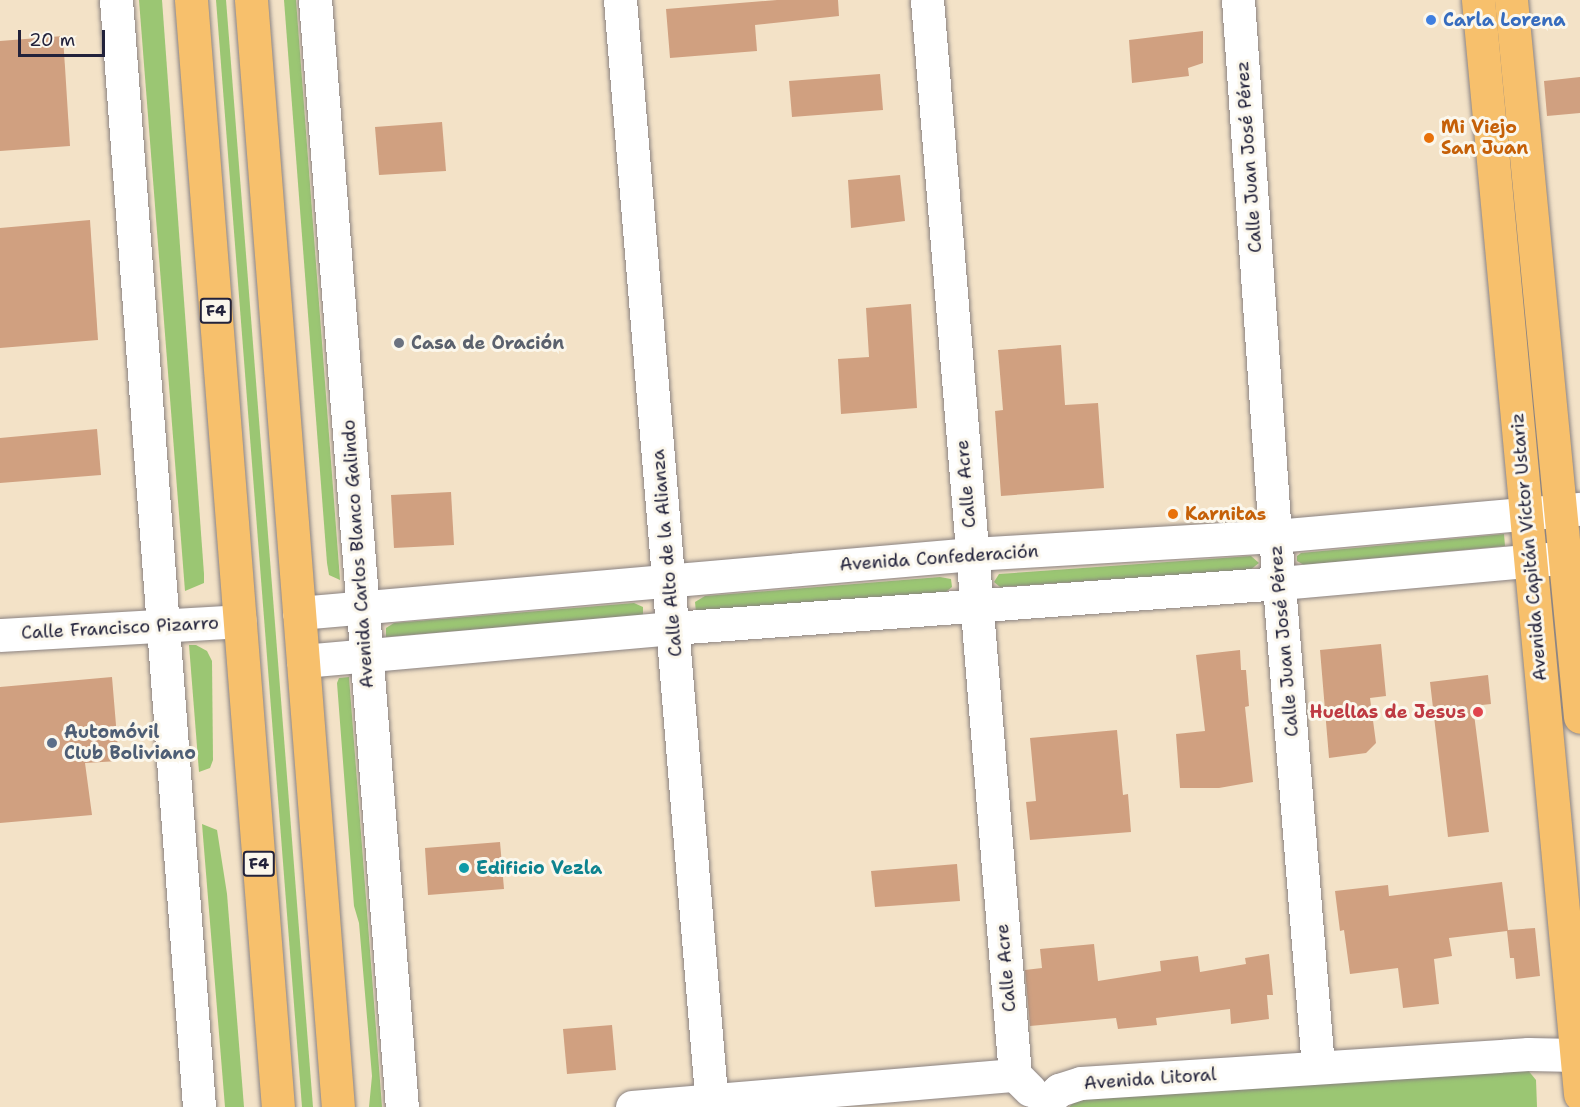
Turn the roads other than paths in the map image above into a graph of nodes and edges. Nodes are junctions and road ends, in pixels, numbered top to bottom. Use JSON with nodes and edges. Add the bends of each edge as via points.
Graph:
{"nodes":[{"id":1,"x":116,"y":0,"type":"edge"},
{"id":2,"x":191,"y":0,"type":"edge"},
{"id":3,"x":250,"y":0,"type":"edge"},
{"id":4,"x":315,"y":0,"type":"edge"},
{"id":5,"x":620,"y":0,"type":"edge"},
{"id":6,"x":927,"y":0,"type":"edge"},
{"id":7,"x":1238,"y":0,"type":"edge"},
{"id":8,"x":1478,"y":0,"type":"edge"},
{"id":9,"x":1511,"y":0,"type":"edge"},
{"id":10,"x":1570,"y":509,"type":"edge"},
{"id":11,"x":1526,"y":513,"type":"junction"},
{"id":12,"x":1275,"y":536,"type":"junction"},
{"id":13,"x":972,"y":554,"type":"junction"},
{"id":14,"x":1572,"y":557,"type":"edge"},
{"id":15,"x":1530,"y":560,"type":"junction"},
{"id":16,"x":670,"y":580,"type":"junction"},
{"id":17,"x":1280,"y":583,"type":"junction"},
{"id":18,"x":976,"y":606,"type":"junction"},
{"id":19,"x":363,"y":608,"type":"junction"},
{"id":20,"x":299,"y":613,"type":"junction"},
{"id":21,"x":240,"y":621,"type":"junction"},
{"id":22,"x":161,"y":626,"type":"junction"},
{"id":23,"x":673,"y":628,"type":"junction"},
{"id":24,"x":0,"y":635,"type":"edge"},
{"id":25,"x":365,"y":657,"type":"junction"},
{"id":26,"x":303,"y":661,"type":"junction"},
{"id":27,"x":1580,"y":717,"type":"edge"},
{"id":28,"x":1578,"y":1055,"type":"edge"},
{"id":29,"x":1318,"y":1067,"type":"junction"},
{"id":30,"x":1015,"y":1075,"type":"junction"},
{"id":31,"x":1580,"y":1095,"type":"edge"},
{"id":32,"x":712,"y":1104,"type":"edge"},
{"id":33,"x":1043,"y":1106,"type":"edge"},
{"id":34,"x":199,"y":1107,"type":"edge"},
{"id":35,"x":278,"y":1107,"type":"edge"},
{"id":36,"x":338,"y":1107,"type":"edge"},
{"id":37,"x":402,"y":1107,"type":"edge"},
{"id":38,"x":632,"y":1107,"type":"edge"}],
"edges":[{"from":1,"to":22,"type":"street"},
{"from":2,"to":21,"type":"main road","number":"F4"},
{"from":3,"to":20,"type":"main road"},
{"from":4,"to":19,"type":"street","name":"Avenida Carlos Blanco Galindo"},
{"from":5,"to":16,"type":"street","name":"Calle Alto de la Alianza"},
{"from":6,"to":13,"type":"street","name":"Calle Acre"},
{"from":7,"to":12,"type":"street","name":"Calle Juan José Pérez"},
{"from":8,"to":11,"type":"main road","name":"Avenida Capitán Víctor Ustariz"},
{"from":9,"to":10,"type":"main road","name":"Avenida Capitán Víctor Ustariz"},
{"from":10,"to":11,"type":"street","name":"Avenida Confederación"},
{"from":10,"to":14,"type":"main road","name":"Avenida Capitán Víctor Ustariz"},
{"from":11,"to":12,"type":"street","name":"Avenida Confederación"},
{"from":11,"to":15,"type":"main road","name":"Avenida Capitán Víctor Ustariz"},
{"from":12,"to":13,"type":"street","name":"Avenida Confederación"},
{"from":12,"to":17,"type":"street","name":"Calle Juan José Pérez"},
{"from":13,"to":16,"type":"street","name":"Avenida Confederación"},
{"from":13,"to":18,"type":"street","name":"Calle Acre"},
{"from":14,"to":15,"type":"street"},
{"from":14,"to":27,"type":"main road","name":"Avenida Capitán Víctor Ustariz"},
{"from":15,"to":17,"type":"street"},
{"from":15,"to":28,"type":"main road","name":"Avenida Capitán Víctor Ustariz"},
{"from":16,"to":19,"type":"street","name":"Avenida Confederación"},
{"from":16,"to":23,"type":"street","name":"Calle Alto de la Alianza"},
{"from":17,"to":18,"type":"street"},
{"from":17,"to":29,"type":"street","name":"Calle Juan José Pérez"},
{"from":18,"to":23,"type":"street"},
{"from":18,"to":30,"type":"street","name":"Calle Acre"},
{"from":19,"to":20,"type":"street","name":"Avenida Confederación"},
{"from":19,"to":25,"type":"street","name":"Avenida Carlos Blanco Galindo"},
{"from":20,"to":26,"type":"main road"},
{"from":21,"to":22,"type":"street","name":"Calle Francisco Pizarro"},
{"from":21,"to":35,"type":"main road","number":"F4"},
{"from":22,"to":24,"type":"street","name":"Calle Francisco Pizarro"},
{"from":22,"to":34,"type":"street"},
{"from":23,"to":25,"type":"street"},
{"from":23,"to":32,"type":"street","name":"Calle Alto de la Alianza"},
{"from":25,"to":26,"type":"street"},
{"from":25,"to":37,"type":"street","name":"Avenida Carlos Blanco Galindo"},
{"from":26,"to":36,"type":"main road"},
{"from":28,"to":29,"type":"street","name":"Avenida Litoral","via":[[1528,1054]]},
{"from":28,"to":31,"type":"main road","name":"Avenida Capitán Víctor Ustariz"},
{"from":29,"to":33,"type":"street","name":"Avenida Litoral","via":[[1081,1083],[1059,1090]]},
{"from":30,"to":32,"type":"street"},
{"from":30,"to":33,"type":"street","name":"Avenida Litoral"},
{"from":32,"to":38,"type":"street"}]}
